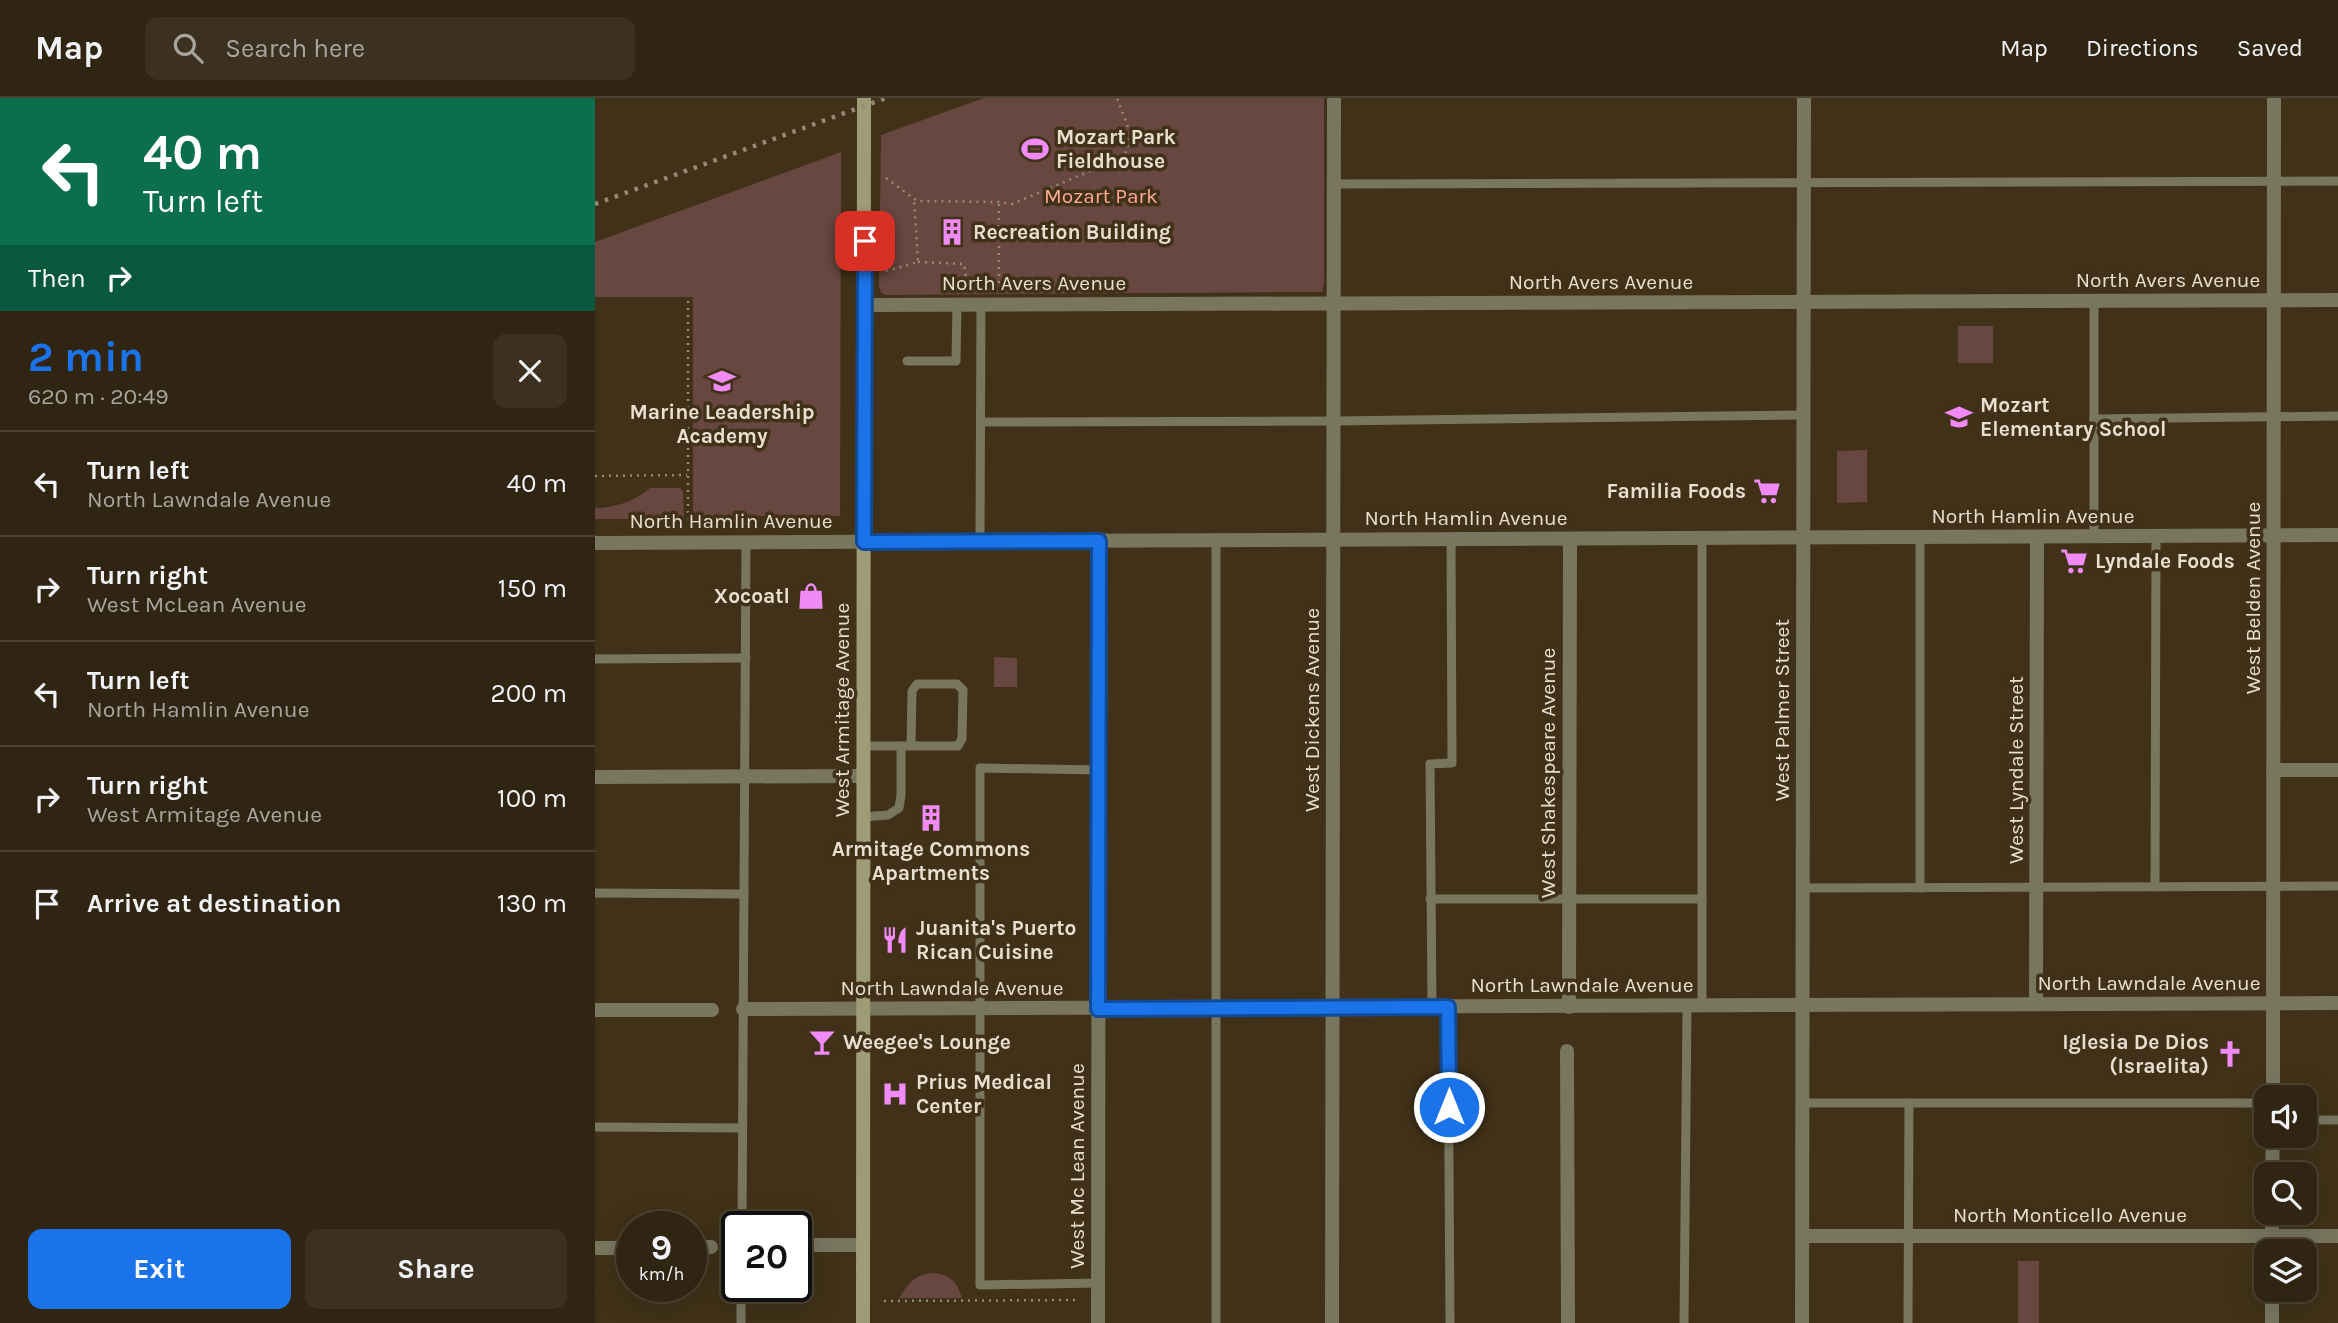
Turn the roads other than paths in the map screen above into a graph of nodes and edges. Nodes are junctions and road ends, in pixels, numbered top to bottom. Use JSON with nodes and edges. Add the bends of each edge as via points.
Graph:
{"nodes":[{"id":1,"x":865,"y":98,"type":"edge"},
{"id":2,"x":1334,"y":98,"type":"edge"},
{"id":3,"x":1804,"y":98,"type":"edge"},
{"id":4,"x":2274,"y":98,"type":"edge"},
{"id":5,"x":2274,"y":181,"type":"junction"},
{"id":6,"x":2338,"y":181,"type":"edge"},
{"id":7,"x":1803,"y":182,"type":"junction"},
{"id":8,"x":1334,"y":184,"type":"junction"},
{"id":9,"x":2274,"y":300,"type":"junction"},
{"id":10,"x":2338,"y":300,"type":"edge"},
{"id":11,"x":2094,"y":301,"type":"junction"},
{"id":12,"x":1803,"y":302,"type":"junction"},
{"id":13,"x":1333,"y":303,"type":"junction"},
{"id":14,"x":957,"y":304,"type":"junction"},
{"id":15,"x":981,"y":304,"type":"junction"},
{"id":16,"x":865,"y":305,"type":"junction"},
{"id":17,"x":907,"y":361,"type":"dead end"},
{"id":18,"x":1803,"y":415,"type":"junction"},
{"id":19,"x":2338,"y":416,"type":"edge"},
{"id":20,"x":2274,"y":417,"type":"junction"},
{"id":21,"x":2094,"y":419,"type":"junction"},
{"id":22,"x":1333,"y":421,"type":"junction"},
{"id":23,"x":981,"y":422,"type":"junction"},
{"id":24,"x":2156,"y":536,"type":"junction"},
{"id":25,"x":2274,"y":536,"type":"junction"},
{"id":26,"x":2338,"y":536,"type":"edge"},
{"id":27,"x":1920,"y":537,"type":"junction"},
{"id":28,"x":2037,"y":537,"type":"junction"},
{"id":29,"x":2094,"y":537,"type":"junction"},
{"id":30,"x":1702,"y":538,"type":"junction"},
{"id":31,"x":1803,"y":538,"type":"junction"},
{"id":32,"x":1451,"y":539,"type":"junction"},
{"id":33,"x":1570,"y":539,"type":"junction"},
{"id":34,"x":1216,"y":540,"type":"junction"},
{"id":35,"x":1333,"y":540,"type":"junction"},
{"id":36,"x":980,"y":541,"type":"junction"},
{"id":37,"x":1099,"y":541,"type":"junction"},
{"id":38,"x":595,"y":542,"type":"edge"},
{"id":39,"x":746,"y":542,"type":"junction"},
{"id":40,"x":864,"y":542,"type":"junction"},
{"id":41,"x":746,"y":658,"type":"junction"},
{"id":42,"x":595,"y":659,"type":"edge"},
{"id":43,"x":863,"y":746,"type":"junction"},
{"id":44,"x":906,"y":746,"type":"junction"},
{"id":45,"x":1099,"y":770,"type":"junction"},
{"id":46,"x":2273,"y":770,"type":"junction"},
{"id":47,"x":2338,"y":770,"type":"edge"},
{"id":48,"x":863,"y":776,"type":"junction"},
{"id":49,"x":595,"y":777,"type":"edge"},
{"id":50,"x":744,"y":777,"type":"junction"},
{"id":51,"x":863,"y":817,"type":"junction"},
{"id":52,"x":2273,"y":886,"type":"junction"},
{"id":53,"x":2338,"y":886,"type":"edge"},
{"id":54,"x":2036,"y":887,"type":"junction"},
{"id":55,"x":2155,"y":887,"type":"junction"},
{"id":56,"x":1803,"y":888,"type":"junction"},
{"id":57,"x":1920,"y":888,"type":"junction"},
{"id":58,"x":595,"y":893,"type":"edge"},
{"id":59,"x":744,"y":894,"type":"junction"},
{"id":60,"x":1430,"y":899,"type":"junction"},
{"id":61,"x":1569,"y":899,"type":"junction"},
{"id":62,"x":1702,"y":899,"type":"junction"},
{"id":63,"x":2273,"y":1003,"type":"junction"},
{"id":64,"x":2338,"y":1003,"type":"edge"},
{"id":65,"x":2036,"y":1004,"type":"junction"},
{"id":66,"x":1803,"y":1005,"type":"junction"},
{"id":67,"x":1569,"y":1006,"type":"junction"},
{"id":68,"x":1687,"y":1006,"type":"junction"},
{"id":69,"x":1702,"y":1006,"type":"junction"},
{"id":70,"x":1332,"y":1007,"type":"junction"},
{"id":71,"x":1432,"y":1007,"type":"junction"},
{"id":72,"x":1448,"y":1007,"type":"junction"},
{"id":73,"x":1215,"y":1008,"type":"junction"},
{"id":74,"x":743,"y":1009,"type":"junction"},
{"id":75,"x":980,"y":1009,"type":"junction"},
{"id":76,"x":1098,"y":1009,"type":"junction"},
{"id":77,"x":595,"y":1010,"type":"edge"},
{"id":78,"x":712,"y":1010,"type":"dead end"},
{"id":79,"x":863,"y":1010,"type":"junction"},
{"id":80,"x":1567,"y":1051,"type":"dead end"},
{"id":81,"x":2273,"y":1085,"type":"edge"},
{"id":82,"x":1803,"y":1103,"type":"junction"},
{"id":83,"x":1909,"y":1103,"type":"junction"},
{"id":84,"x":2254,"y":1103,"type":"edge"},
{"id":85,"x":2317,"y":1120,"type":"edge"},
{"id":86,"x":2338,"y":1120,"type":"edge"},
{"id":87,"x":595,"y":1127,"type":"edge"},
{"id":88,"x":742,"y":1128,"type":"junction"},
{"id":89,"x":742,"y":1211,"type":"edge"},
{"id":90,"x":2272,"y":1225,"type":"edge"},
{"id":91,"x":1803,"y":1236,"type":"junction"},
{"id":92,"x":1909,"y":1236,"type":"junction"},
{"id":93,"x":2272,"y":1236,"type":"junction"},
{"id":94,"x":2338,"y":1236,"type":"edge"},
{"id":95,"x":812,"y":1245,"type":"edge"},
{"id":96,"x":863,"y":1245,"type":"junction"},
{"id":97,"x":707,"y":1247,"type":"edge"},
{"id":98,"x":711,"y":1247,"type":"dead end"},
{"id":99,"x":595,"y":1248,"type":"edge"},
{"id":100,"x":616,"y":1248,"type":"edge"},
{"id":101,"x":1098,"y":1283,"type":"junction"},
{"id":102,"x":741,"y":1302,"type":"edge"},
{"id":103,"x":2272,"y":1302,"type":"edge"},
{"id":104,"x":741,"y":1323,"type":"edge"},
{"id":105,"x":863,"y":1323,"type":"edge"},
{"id":106,"x":1098,"y":1323,"type":"edge"},
{"id":107,"x":1216,"y":1323,"type":"edge"},
{"id":108,"x":1332,"y":1323,"type":"edge"},
{"id":109,"x":1450,"y":1323,"type":"edge"},
{"id":110,"x":1568,"y":1323,"type":"edge"},
{"id":111,"x":1684,"y":1323,"type":"edge"},
{"id":112,"x":1802,"y":1323,"type":"edge"},
{"id":113,"x":1907,"y":1323,"type":"edge"},
{"id":114,"x":2272,"y":1323,"type":"edge"}],
"edges":[{"from":1,"to":16,"type":"main road","name":"West Armitage Avenue"},
{"from":2,"to":8,"type":"street","name":"West Dickens Avenue"},
{"from":3,"to":7,"type":"street","name":"West Palmer Street"},
{"from":4,"to":5,"type":"street","name":"West Belden Avenue"},
{"from":5,"to":6,"type":"lane"},
{"from":5,"to":7,"type":"lane"},
{"from":5,"to":9,"type":"street","name":"West Belden Avenue"},
{"from":7,"to":8,"type":"lane"},
{"from":7,"to":12,"type":"street","name":"West Palmer Street"},
{"from":8,"to":13,"type":"street","name":"West Dickens Avenue"},
{"from":9,"to":10,"type":"street","name":"North Avers Avenue"},
{"from":9,"to":11,"type":"street","name":"North Avers Avenue"},
{"from":9,"to":20,"type":"street","name":"West Belden Avenue"},
{"from":11,"to":12,"type":"street","name":"North Avers Avenue"},
{"from":11,"to":21,"type":"lane"},
{"from":12,"to":13,"type":"street","name":"North Avers Avenue"},
{"from":12,"to":18,"type":"street","name":"West Palmer Street"},
{"from":13,"to":15,"type":"street","name":"North Avers Avenue"},
{"from":13,"to":22,"type":"street","name":"West Dickens Avenue"},
{"from":14,"to":15,"type":"street","name":"North Avers Avenue"},
{"from":14,"to":16,"type":"street","name":"North Avers Avenue"},
{"from":14,"to":17,"type":"lane","via":[[956,360]]},
{"from":15,"to":23,"type":"lane"},
{"from":16,"to":40,"type":"main road","name":"West Armitage Avenue"},
{"from":18,"to":22,"type":"lane"},
{"from":18,"to":31,"type":"street","name":"West Palmer Street"},
{"from":19,"to":20,"type":"lane"},
{"from":20,"to":21,"type":"lane"},
{"from":20,"to":25,"type":"street","name":"West Belden Avenue"},
{"from":21,"to":29,"type":"lane"},
{"from":22,"to":23,"type":"lane"},
{"from":22,"to":35,"type":"street","name":"West Dickens Avenue"},
{"from":23,"to":36,"type":"lane"},
{"from":24,"to":25,"type":"street","name":"North Hamlin Avenue"},
{"from":24,"to":29,"type":"street","name":"North Hamlin Avenue"},
{"from":24,"to":55,"type":"lane"},
{"from":25,"to":26,"type":"street","name":"North Hamlin Avenue"},
{"from":25,"to":46,"type":"street","name":"West Belden Avenue"},
{"from":27,"to":28,"type":"street","name":"North Hamlin Avenue"},
{"from":27,"to":31,"type":"street","name":"North Hamlin Avenue"},
{"from":27,"to":57,"type":"lane"},
{"from":28,"to":29,"type":"street","name":"North Hamlin Avenue"},
{"from":28,"to":54,"type":"street","name":"West Lyndale Street"},
{"from":30,"to":31,"type":"street","name":"North Hamlin Avenue"},
{"from":30,"to":33,"type":"street","name":"North Hamlin Avenue"},
{"from":30,"to":62,"type":"lane"},
{"from":31,"to":56,"type":"street","name":"West Palmer Street"},
{"from":32,"to":33,"type":"street","name":"North Hamlin Avenue"},
{"from":32,"to":35,"type":"street","name":"North Hamlin Avenue"},
{"from":32,"to":60,"type":"lane","via":[[1452,763],[1430,764]]},
{"from":33,"to":61,"type":"street","name":"West Shakespeare Avenue"},
{"from":34,"to":35,"type":"street","name":"North Hamlin Avenue"},
{"from":34,"to":37,"type":"street","name":"North Hamlin Avenue"},
{"from":34,"to":73,"type":"lane"},
{"from":35,"to":70,"type":"street","name":"West Dickens Avenue"},
{"from":36,"to":37,"type":"street","name":"North Hamlin Avenue"},
{"from":36,"to":40,"type":"street","name":"North Hamlin Avenue"},
{"from":37,"to":45,"type":"street","name":"West Mc Lean Avenue"},
{"from":38,"to":39,"type":"street","name":"North Hamlin Avenue"},
{"from":39,"to":40,"type":"street","name":"North Hamlin Avenue"},
{"from":39,"to":41,"type":"lane"},
{"from":40,"to":43,"type":"main road","name":"West Armitage Avenue"},
{"from":41,"to":42,"type":"lane"},
{"from":41,"to":50,"type":"lane"},
{"from":43,"to":44,"type":"lane"},
{"from":43,"to":48,"type":"main road","name":"West Armitage Avenue"},
{"from":44,"to":44,"type":"lane","via":[[958,746],[963,739],[963,690],[957,684],[917,684],[912,691]]},
{"from":44,"to":51,"type":"lane","via":[[899,808],[888,815]]},
{"from":45,"to":75,"type":"lane","via":[[980,768]]},
{"from":45,"to":76,"type":"street","name":"West Mc Lean Avenue"},
{"from":46,"to":47,"type":"street"},
{"from":46,"to":52,"type":"street","name":"West Belden Avenue"},
{"from":48,"to":50,"type":"street"},
{"from":48,"to":51,"type":"main road","name":"West Armitage Avenue"},
{"from":49,"to":50,"type":"street"},
{"from":50,"to":59,"type":"lane"},
{"from":51,"to":79,"type":"main road","name":"West Armitage Avenue"},
{"from":52,"to":53,"type":"lane"},
{"from":52,"to":55,"type":"lane"},
{"from":52,"to":63,"type":"street","name":"West Belden Avenue"},
{"from":54,"to":55,"type":"lane"},
{"from":54,"to":57,"type":"lane"},
{"from":54,"to":65,"type":"street","name":"West Lyndale Street"},
{"from":56,"to":57,"type":"lane"},
{"from":56,"to":66,"type":"street","name":"West Palmer Street"},
{"from":58,"to":59,"type":"lane"},
{"from":59,"to":74,"type":"lane"},
{"from":60,"to":61,"type":"lane"},
{"from":60,"to":71,"type":"lane"},
{"from":61,"to":62,"type":"lane"},
{"from":61,"to":67,"type":"street","name":"West Shakespeare Avenue"},
{"from":62,"to":69,"type":"lane"},
{"from":63,"to":64,"type":"street","name":"North Lawndale Avenue"},
{"from":63,"to":65,"type":"street","name":"North Lawndale Avenue"},
{"from":63,"to":81,"type":"street","name":"West Belden Avenue"},
{"from":65,"to":66,"type":"street","name":"North Lawndale Avenue"},
{"from":66,"to":69,"type":"street","name":"North Lawndale Avenue"},
{"from":66,"to":82,"type":"street","name":"West Palmer Street"},
{"from":67,"to":68,"type":"street","name":"North Lawndale Avenue"},
{"from":67,"to":72,"type":"street","name":"North Lawndale Avenue"},
{"from":68,"to":69,"type":"street","name":"North Lawndale Avenue"},
{"from":68,"to":111,"type":"lane"},
{"from":70,"to":71,"type":"street","name":"North Lawndale Avenue"},
{"from":70,"to":73,"type":"street","name":"North Lawndale Avenue"},
{"from":70,"to":108,"type":"street","name":"West Dickens Avenue"},
{"from":71,"to":72,"type":"street","name":"North Lawndale Avenue"},
{"from":72,"to":109,"type":"lane"},
{"from":73,"to":76,"type":"street","name":"North Lawndale Avenue"},
{"from":73,"to":107,"type":"lane"},
{"from":74,"to":79,"type":"street","name":"North Lawndale Avenue"},
{"from":74,"to":88,"type":"lane"},
{"from":75,"to":76,"type":"street","name":"North Lawndale Avenue"},
{"from":75,"to":79,"type":"street","name":"North Lawndale Avenue"},
{"from":75,"to":101,"type":"lane","via":[[980,1285]]},
{"from":76,"to":101,"type":"street","name":"West Mc Lean Avenue"},
{"from":77,"to":78,"type":"street"},
{"from":79,"to":96,"type":"main road","name":"West Armitage Avenue"},
{"from":80,"to":110,"type":"street"},
{"from":82,"to":83,"type":"lane"},
{"from":82,"to":91,"type":"street","name":"West Palmer Street"},
{"from":83,"to":84,"type":"lane"},
{"from":83,"to":92,"type":"lane"},
{"from":85,"to":86,"type":"lane"},
{"from":87,"to":88,"type":"lane"},
{"from":88,"to":89,"type":"lane"},
{"from":90,"to":93,"type":"street"},
{"from":91,"to":92,"type":"street","name":"North Monticello Avenue"},
{"from":91,"to":112,"type":"street","name":"West Palmer Street"},
{"from":92,"to":93,"type":"street","name":"North Monticello Avenue"},
{"from":92,"to":113,"type":"lane"},
{"from":93,"to":94,"type":"street","name":"North Monticello Avenue"},
{"from":95,"to":96,"type":"street"},
{"from":96,"to":105,"type":"main road","name":"West Armitage Avenue"},
{"from":97,"to":98,"type":"street"},
{"from":99,"to":100,"type":"street"},
{"from":101,"to":106,"type":"street","name":"West Mc Lean Avenue"},
{"from":102,"to":104,"type":"lane"},
{"from":103,"to":114,"type":"street"}]}
